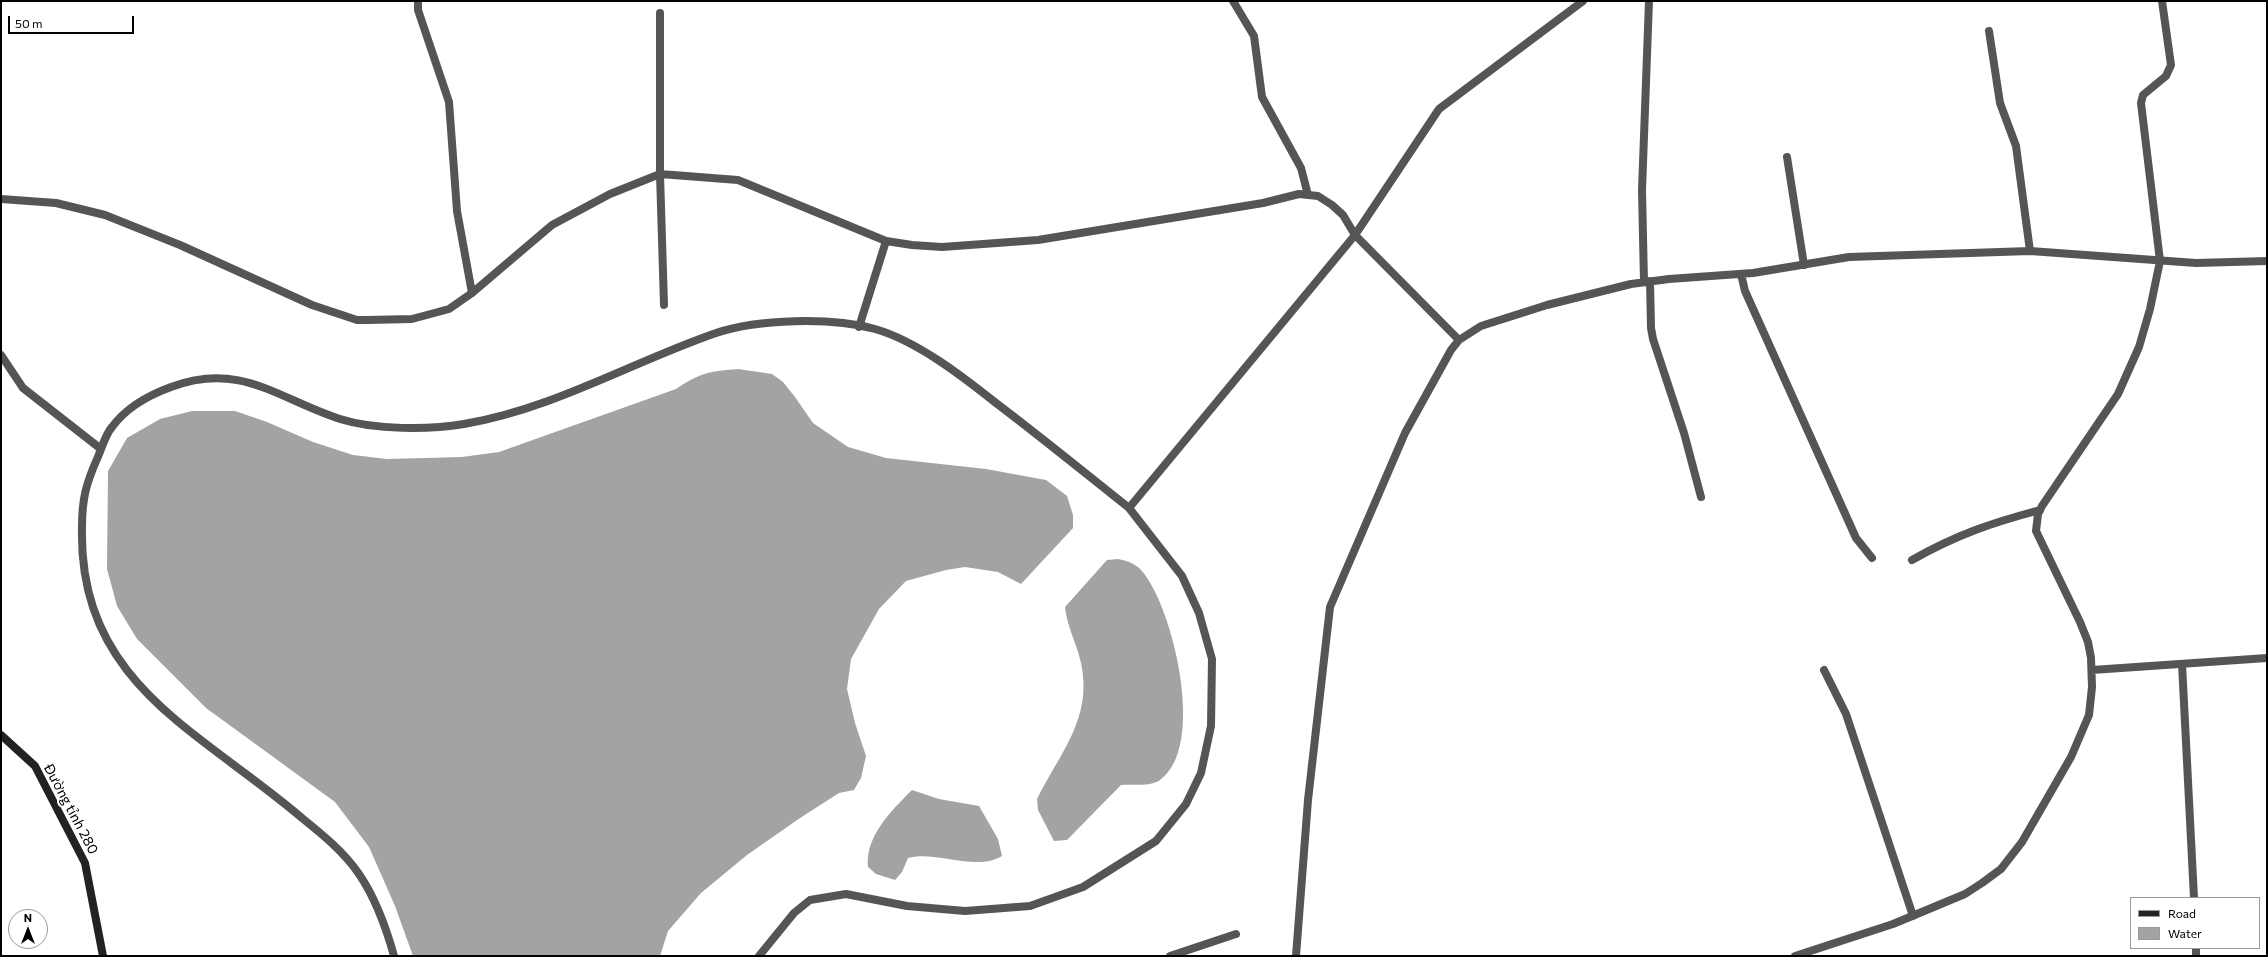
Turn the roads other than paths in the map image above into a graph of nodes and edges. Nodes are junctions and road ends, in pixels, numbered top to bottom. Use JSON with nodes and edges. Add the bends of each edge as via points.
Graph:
{"nodes":[{"id":1,"x":418,"y":1,"type":"edge"},
{"id":2,"x":1233,"y":1,"type":"edge"},
{"id":3,"x":1583,"y":1,"type":"edge"},
{"id":4,"x":1650,"y":1,"type":"edge"},
{"id":5,"x":2162,"y":1,"type":"edge"},
{"id":6,"x":660,"y":13,"type":"dead end"},
{"id":7,"x":1989,"y":31,"type":"dead end"},
{"id":8,"x":1787,"y":158,"type":"dead end"},
{"id":9,"x":660,"y":174,"type":"junction"},
{"id":10,"x":1308,"y":195,"type":"junction"},
{"id":11,"x":1,"y":199,"type":"edge"},
{"id":12,"x":1355,"y":235,"type":"junction"},
{"id":13,"x":886,"y":241,"type":"junction"},
{"id":14,"x":2030,"y":251,"type":"junction"},
{"id":15,"x":2160,"y":261,"type":"junction"},
{"id":16,"x":2267,"y":261,"type":"edge"},
{"id":17,"x":1804,"y":264,"type":"junction"},
{"id":18,"x":1741,"y":274,"type":"junction"},
{"id":19,"x":1646,"y":282,"type":"junction"},
{"id":20,"x":472,"y":293,"type":"junction"},
{"id":21,"x":664,"y":305,"type":"dead end"},
{"id":22,"x":859,"y":327,"type":"junction"},
{"id":23,"x":1459,"y":340,"type":"junction"},
{"id":24,"x":1,"y":355,"type":"edge"},
{"id":25,"x":101,"y":449,"type":"junction"},
{"id":26,"x":1701,"y":497,"type":"dead end"},
{"id":27,"x":1129,"y":508,"type":"junction"},
{"id":28,"x":2040,"y":510,"type":"junction"},
{"id":29,"x":1872,"y":558,"type":"dead end"},
{"id":30,"x":1912,"y":560,"type":"dead end"},
{"id":31,"x":2267,"y":658,"type":"edge"},
{"id":32,"x":2182,"y":664,"type":"junction"},
{"id":33,"x":1824,"y":670,"type":"dead end"},
{"id":34,"x":2092,"y":670,"type":"junction"},
{"id":35,"x":1,"y":735,"type":"edge"},
{"id":36,"x":2194,"y":897,"type":"edge"},
{"id":37,"x":1913,"y":916,"type":"junction"},
{"id":38,"x":1236,"y":934,"type":"dead end"},
{"id":39,"x":103,"y":956,"type":"edge"},
{"id":40,"x":394,"y":956,"type":"edge"},
{"id":41,"x":759,"y":956,"type":"edge"},
{"id":42,"x":1170,"y":956,"type":"edge"},
{"id":43,"x":1296,"y":956,"type":"edge"},
{"id":44,"x":1795,"y":956,"type":"edge"}],
"edges":[{"from":1,"to":20,"type":"street","via":[[418,10],[449,102],[457,211]]},
{"from":2,"to":10,"type":"street","via":[[1254,36],[1262,97],[1301,168]]},
{"from":3,"to":12,"type":"street","via":[[1439,108]]},
{"from":4,"to":19,"type":"street","via":[[1642,190]]},
{"from":5,"to":15,"type":"street","via":[[2171,65],[2166,76],[2143,95],[2141,104]]},
{"from":6,"to":9,"type":"street"},
{"from":7,"to":14,"type":"street","via":[[2000,103],[2016,146]]},
{"from":8,"to":17,"type":"street"},
{"from":9,"to":13,"type":"street","via":[[738,180]]},
{"from":9,"to":20,"type":"street","via":[[610,194],[552,225]]},
{"from":9,"to":21,"type":"street"},
{"from":10,"to":12,"type":"street","via":[[1318,196],[1332,205],[1343,215]]},
{"from":10,"to":13,"type":"street","via":[[1299,194],[1263,203],[1126,227],[1007,244],[942,247]]},
{"from":11,"to":20,"type":"street","via":[[56,203],[106,215],[180,244],[312,305],[357,320],[412,319],[449,309]]},
{"from":12,"to":23,"type":"street"},
{"from":12,"to":27,"type":"street"},
{"from":13,"to":22,"type":"street"},
{"from":14,"to":15,"type":"street"},
{"from":14,"to":17,"type":"street","via":[[1874,255]]},
{"from":15,"to":16,"type":"street"},
{"from":15,"to":28,"type":"street","via":[[2139,347],[2125,380]]},
{"from":17,"to":18,"type":"street"},
{"from":18,"to":19,"type":"street"},
{"from":18,"to":29,"type":"street","via":[[1744,291],[1856,538]]},
{"from":19,"to":23,"type":"street","via":[[1511,315],[1481,326]]},
{"from":19,"to":26,"type":"street","via":[[1653,339],[1684,432]]},
{"from":22,"to":25,"type":"street","via":[[820,321],[768,323],[720,332],[515,412],[463,425],[376,426],[341,419],[250,382],[207,377],[170,387],[132,407],[110,429]]},
{"from":22,"to":27,"type":"street","via":[[876,329],[927,352],[990,398]]},
{"from":23,"to":43,"type":"street","via":[[1405,433],[1330,607],[1308,800]]},
{"from":24,"to":25,"type":"street","via":[[23,388]]},
{"from":25,"to":40,"type":"street","via":[[85,487],[82,566],[90,602],[102,632],[125,670],[149,697],[213,751],[287,805],[337,848],[360,875],[384,922]]},
{"from":27,"to":41,"type":"street","via":[[1182,576],[1199,613],[1212,659],[1211,726],[1201,773],[1186,804],[1156,841],[1083,887],[1030,906],[965,911],[907,906],[846,894],[810,900],[794,913]]},
{"from":28,"to":30,"type":"street","via":[[1990,523],[1949,540]]},
{"from":28,"to":34,"type":"street","via":[[2036,531],[2086,636]]},
{"from":31,"to":32,"type":"street"},
{"from":32,"to":34,"type":"street"},
{"from":32,"to":36,"type":"street"},
{"from":33,"to":37,"type":"street","via":[[1846,714]]},
{"from":34,"to":37,"type":"street","via":[[2089,715],[2071,757],[2022,842],[2001,869],[1982,883],[1965,894]]},
{"from":35,"to":39,"type":"main road","name":"Đường tỉnh 280","via":[[35,766],[85,863]]},
{"from":37,"to":44,"type":"street"},
{"from":38,"to":42,"type":"street"}]}
